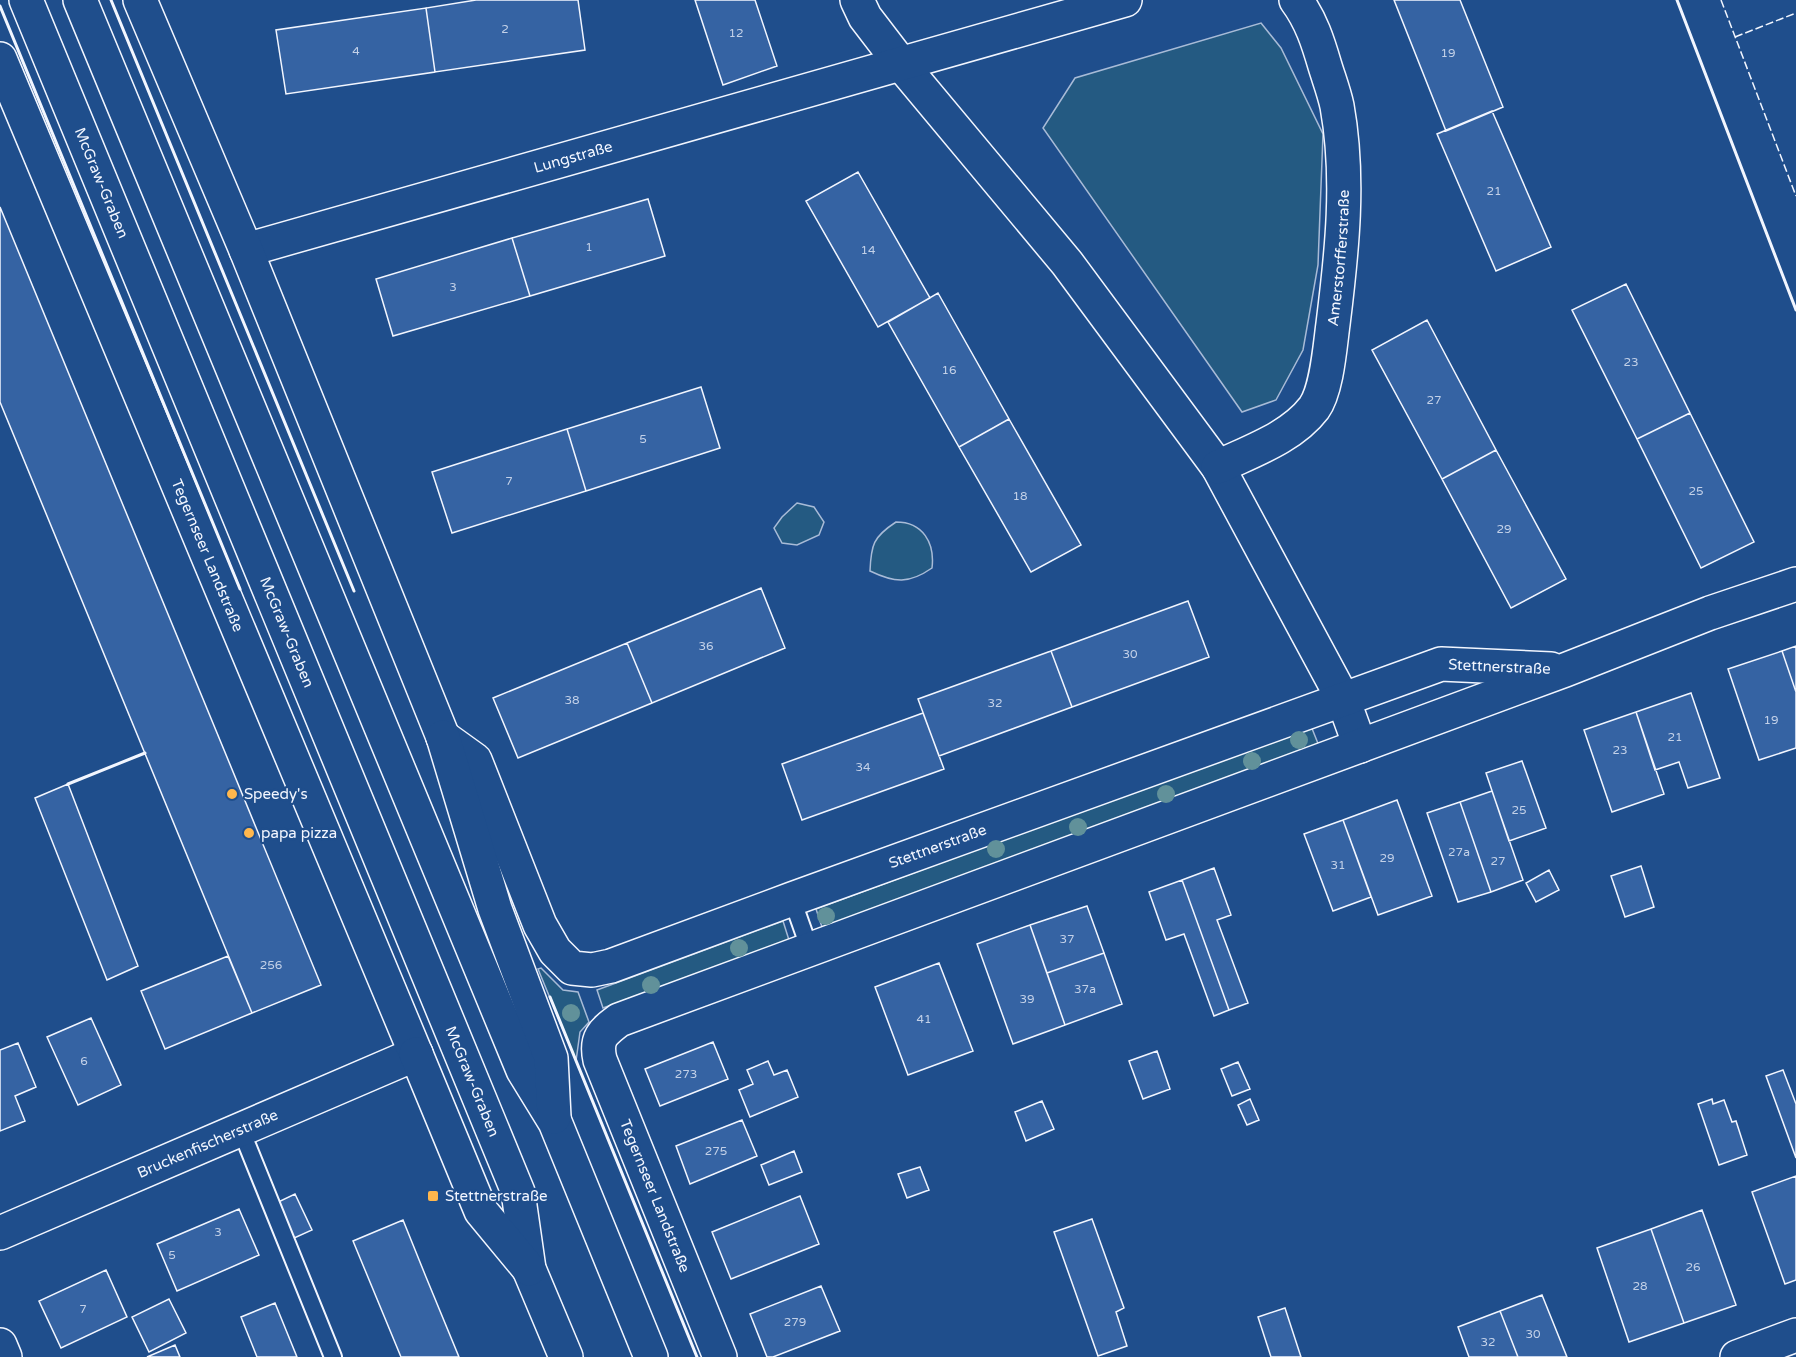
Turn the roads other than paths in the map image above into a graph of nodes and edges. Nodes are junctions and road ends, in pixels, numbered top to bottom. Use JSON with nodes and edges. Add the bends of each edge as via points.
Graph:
{"nodes":[{"id":1,"x":27,"y":0,"type":"edge"},
{"id":2,"x":80,"y":0,"type":"edge"},
{"id":3,"x":140,"y":0,"type":"edge"},
{"id":4,"x":856,"y":0,"type":"edge"},
{"id":5,"x":1125,"y":0,"type":"edge"},
{"id":6,"x":1296,"y":0,"type":"edge"},
{"id":7,"x":0,"y":59,"type":"edge"},
{"id":8,"x":901,"y":64,"type":"junction"},
{"id":9,"x":246,"y":250,"type":"junction"},
{"id":10,"x":1218,"y":467,"type":"junction"},
{"id":11,"x":1796,"y":584,"type":"edge"},
{"id":12,"x":1565,"y":670,"type":"junction"},
{"id":13,"x":1343,"y":699,"type":"junction"},
{"id":14,"x":443,"y":737,"type":"junction"},
{"id":15,"x":1360,"y":746,"type":"junction"},
{"id":16,"x":792,"y":899,"type":"junction"},
{"id":17,"x":810,"y":950,"type":"junction"},
{"id":18,"x":602,"y":1034,"type":"joint"},
{"id":19,"x":416,"y":1054,"type":"junction"},
{"id":20,"x":555,"y":1122,"type":"junction"},
{"id":21,"x":241,"y":1131,"type":"junction"},
{"id":22,"x":0,"y":1233,"type":"edge"},
{"id":23,"x":529,"y":1269,"type":"junction"},
{"id":24,"x":1796,"y":1335,"type":"edge"},
{"id":25,"x":0,"y":1345,"type":"edge"},
{"id":26,"x":5,"y":1357,"type":"edge"},
{"id":27,"x":333,"y":1357,"type":"edge"},
{"id":28,"x":566,"y":1357,"type":"edge"},
{"id":29,"x":651,"y":1357,"type":"edge"},
{"id":30,"x":720,"y":1357,"type":"edge"},
{"id":31,"x":1737,"y":1357,"type":"edge"}],
"edges":[{"from":1,"to":23,"type":"main road","name":"McGraw-Graben","via":[[518,1192]]},
{"from":2,"to":20,"type":"main road","via":[[523,1070]]},
{"from":3,"to":9,"type":"main road"},
{"from":4,"to":8,"type":"main road"},
{"from":5,"to":8,"type":"main road"},
{"from":6,"to":10,"type":"main road","name":"Amerstorfferstraße","via":[[1316,37],[1336,105],[1342,156],[1344,209],[1329,360],[1315,406],[1295,428]]},
{"from":7,"to":19,"type":"main road","name":"Tegernseer Landstraße"},
{"from":8,"to":9,"type":"main road","name":"Lungstraße"},
{"from":8,"to":10,"type":"main road","via":[[1067,263]]},
{"from":9,"to":14,"type":"main road"},
{"from":10,"to":13,"type":"main road"},
{"from":11,"to":12,"type":"main road","name":"Stettnerstraße"},
{"from":12,"to":13,"type":"main road","name":"Stettnerstraße","via":[[1441,664]]},
{"from":12,"to":15,"type":"main road","name":"Stettnerstraße"},
{"from":13,"to":15,"type":"main road"},
{"from":13,"to":16,"type":"main road","name":"Stettnerstraße"},
{"from":14,"to":16,"type":"main road","name":"Stettnerstraße","via":[[475,760],[540,925],[555,951],[572,968],[592,970],[611,966]]},
{"from":14,"to":20,"type":"main road","via":[[495,909],[551,1058]]},
{"from":15,"to":17,"type":"main road","name":"Stettnerstraße"},
{"from":16,"to":17,"type":"lane"},
{"from":17,"to":18,"type":"main road","name":"Stettnerstraße","via":[[619,1020]]},
{"from":18,"to":30,"type":"main road","name":"Tegernseer Landstraße","via":[[597,1047],[600,1060]]},
{"from":19,"to":21,"type":"main road","name":"Bruckenfischerstraße"},
{"from":19,"to":23,"type":"main road","name":"Tegernseer Landstraße","via":[[481,1211]]},
{"from":20,"to":29,"type":"main road"},
{"from":21,"to":22,"type":"main road","name":"Bruckenfischerstraße"},
{"from":21,"to":27,"type":"lane"},
{"from":23,"to":28,"type":"main road"},
{"from":24,"to":31,"type":"main road"},
{"from":25,"to":26,"type":"main road"}]}
